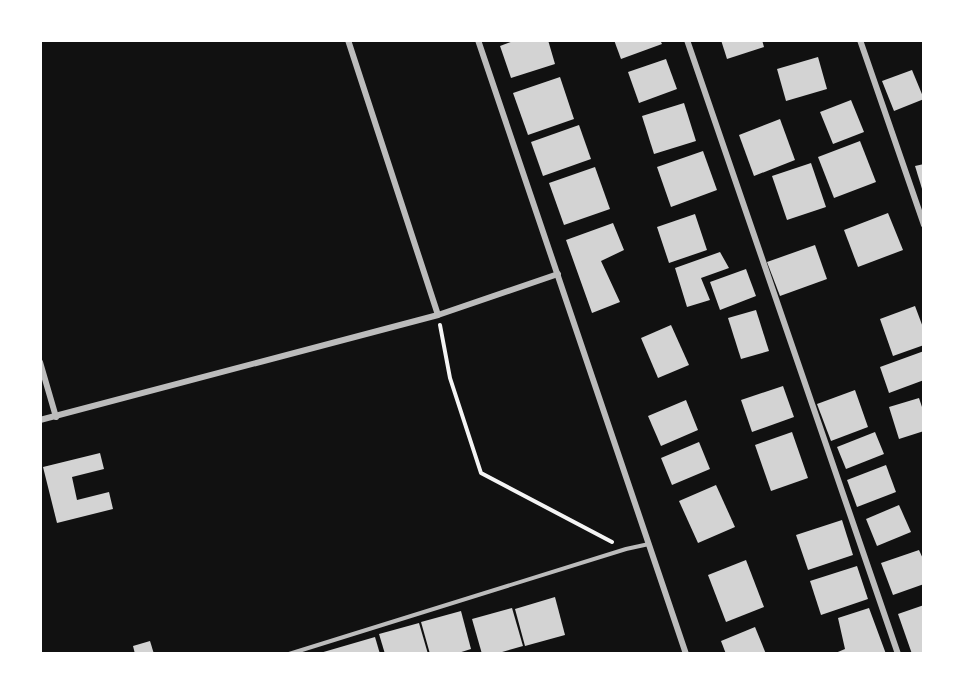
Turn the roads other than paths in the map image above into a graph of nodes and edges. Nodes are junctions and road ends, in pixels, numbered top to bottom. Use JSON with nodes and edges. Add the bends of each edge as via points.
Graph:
{"nodes":[{"id":1,"x":348,"y":40,"type":"edge"},
{"id":2,"x":478,"y":40,"type":"edge"},
{"id":3,"x":687,"y":40,"type":"edge"},
{"id":4,"x":860,"y":40,"type":"edge"},
{"id":5,"x":924,"y":225,"type":"edge"},
{"id":6,"x":558,"y":274,"type":"junction"},
{"id":7,"x":438,"y":315,"type":"junction"},
{"id":8,"x":40,"y":362,"type":"edge"},
{"id":9,"x":56,"y":417,"type":"junction"},
{"id":10,"x":40,"y":420,"type":"edge"},
{"id":11,"x":650,"y":544,"type":"junction"},
{"id":12,"x":290,"y":654,"type":"edge"},
{"id":13,"x":686,"y":654,"type":"edge"},
{"id":14,"x":898,"y":654,"type":"edge"}],
"edges":[{"from":1,"to":7,"type":"street"},
{"from":2,"to":6,"type":"street"},
{"from":3,"to":14,"type":"street"},
{"from":4,"to":5,"type":"street"},
{"from":6,"to":7,"type":"street"},
{"from":6,"to":11,"type":"street"},
{"from":7,"to":9,"type":"street"},
{"from":8,"to":9,"type":"street"},
{"from":9,"to":10,"type":"street"},
{"from":11,"to":12,"type":"lane"},
{"from":11,"to":13,"type":"street"}]}
